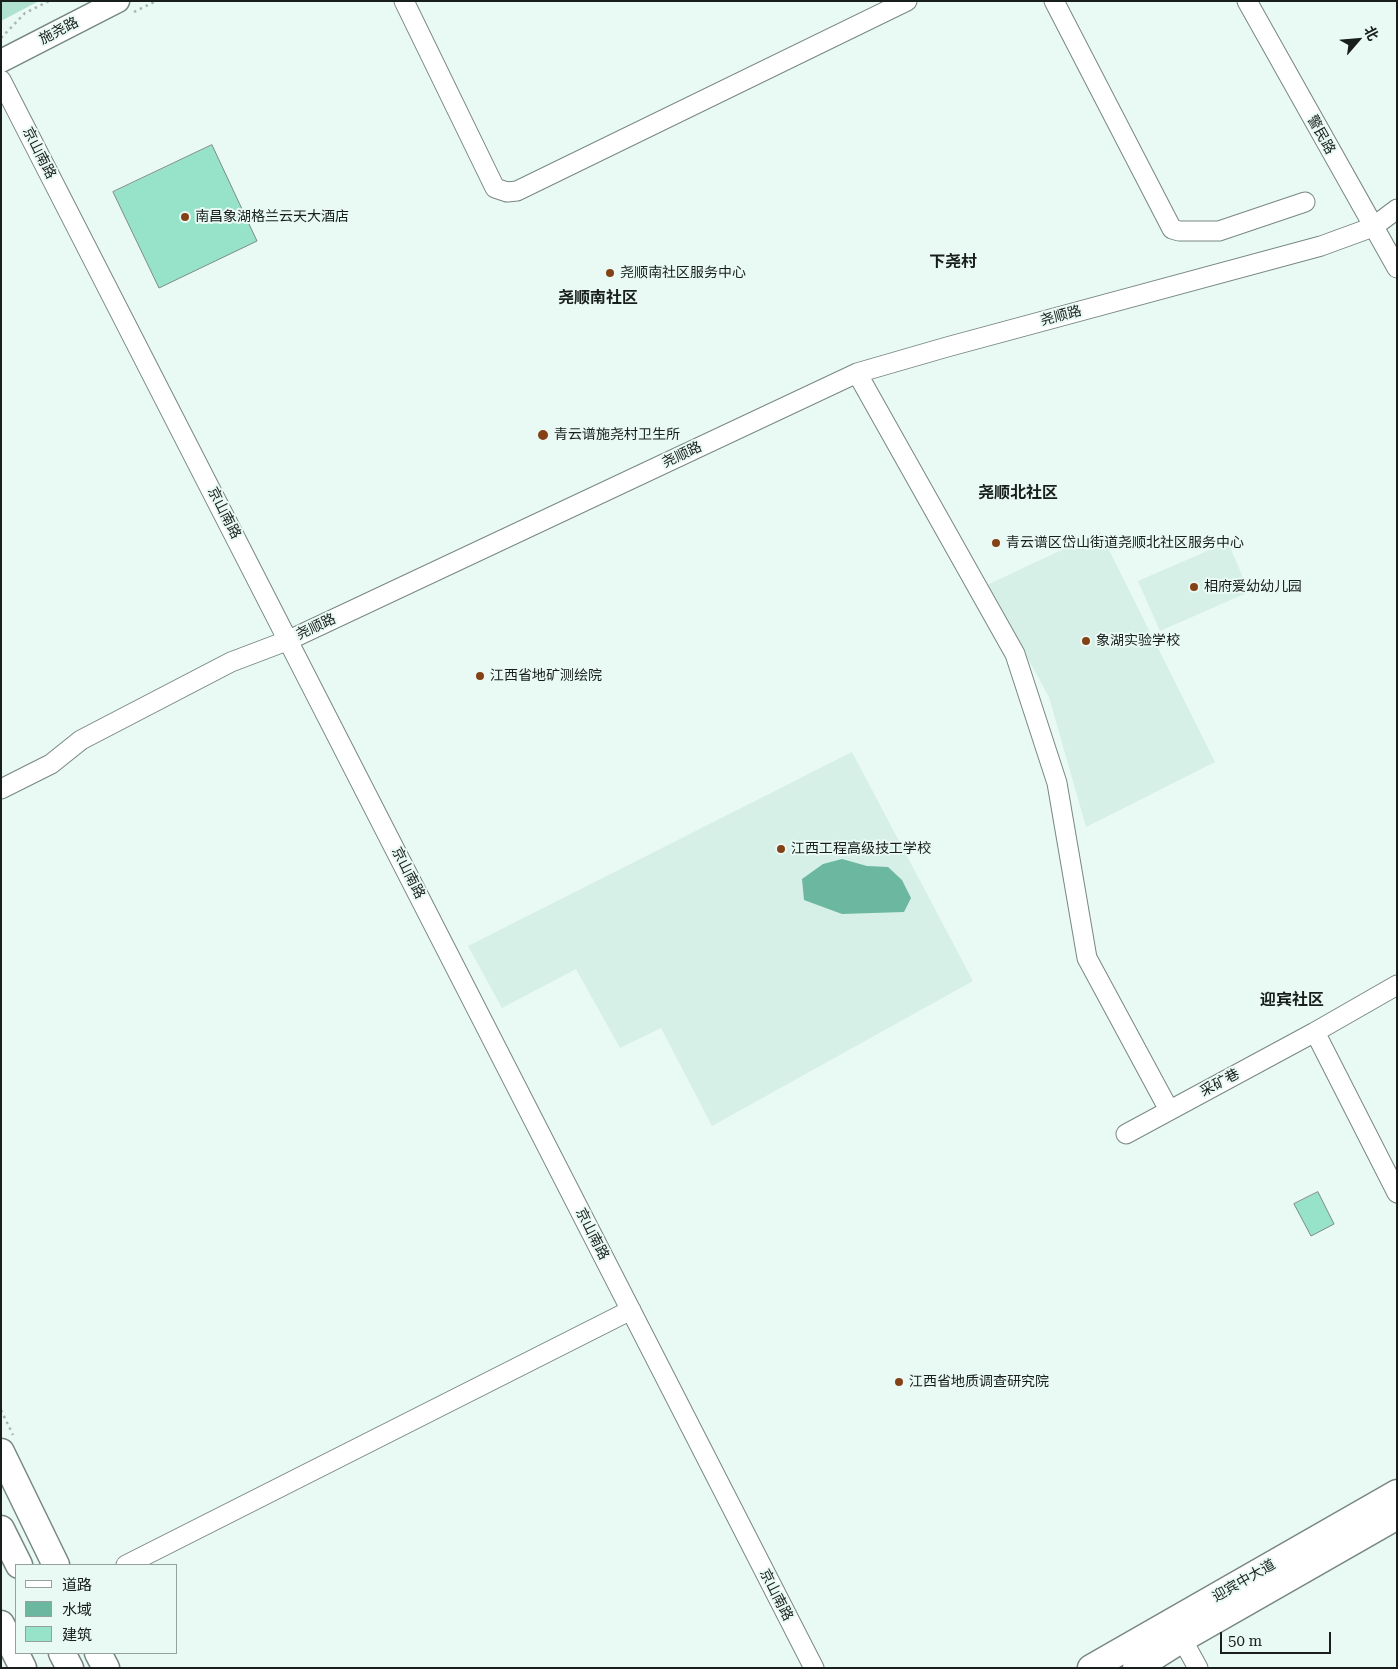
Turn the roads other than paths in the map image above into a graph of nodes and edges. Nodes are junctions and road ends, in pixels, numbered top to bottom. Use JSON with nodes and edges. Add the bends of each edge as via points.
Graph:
{"nodes":[{"id":1,"x":85,"y":1,"type":"edge"},
{"id":2,"x":118,"y":1,"type":"edge"},
{"id":3,"x":404,"y":1,"type":"edge"},
{"id":4,"x":907,"y":1,"type":"edge"},
{"id":5,"x":1054,"y":1,"type":"edge"},
{"id":6,"x":1246,"y":1,"type":"edge"},
{"id":7,"x":1,"y":46,"type":"edge"},
{"id":8,"x":1,"y":61,"type":"edge"},
{"id":9,"x":1,"y":80,"type":"edge"},
{"id":10,"x":1305,"y":202,"type":"dead end"},
{"id":11,"x":1397,"y":209,"type":"edge"},
{"id":12,"x":1373,"y":227,"type":"junction"},
{"id":13,"x":1397,"y":268,"type":"edge"},
{"id":14,"x":857,"y":373,"type":"junction"},
{"id":15,"x":289,"y":640,"type":"junction"},
{"id":16,"x":1,"y":789,"type":"edge"},
{"id":17,"x":1397,"y":985,"type":"edge"},
{"id":18,"x":1314,"y":1032,"type":"junction"},
{"id":19,"x":1170,"y":1110,"type":"junction"},
{"id":20,"x":1126,"y":1134,"type":"dead end"},
{"id":21,"x":1397,"y":1193,"type":"edge"},
{"id":22,"x":631,"y":1310,"type":"junction"},
{"id":23,"x":1,"y":1452,"type":"edge"},
{"id":24,"x":1397,"y":1494,"type":"edge"},
{"id":25,"x":1397,"y":1516,"type":"edge"},
{"id":26,"x":1,"y":1529,"type":"edge"},
{"id":27,"x":18,"y":1564,"type":"edge"},
{"id":28,"x":56,"y":1564,"type":"edge"},
{"id":29,"x":128,"y":1564,"type":"edge"},
{"id":30,"x":1,"y":1624,"type":"edge"},
{"id":31,"x":1182,"y":1639,"type":"junction"},
{"id":32,"x":15,"y":1652,"type":"edge"},
{"id":33,"x":16,"y":1654,"type":"edge"},
{"id":34,"x":63,"y":1654,"type":"edge"},
{"id":35,"x":99,"y":1654,"type":"edge"},
{"id":36,"x":23,"y":1668,"type":"edge"},
{"id":37,"x":70,"y":1668,"type":"edge"},
{"id":38,"x":106,"y":1668,"type":"edge"},
{"id":39,"x":814,"y":1668,"type":"edge"},
{"id":40,"x":1091,"y":1668,"type":"edge"},
{"id":41,"x":1136,"y":1668,"type":"edge"},
{"id":42,"x":1198,"y":1668,"type":"edge"}],
"edges":[{"from":1,"to":7,"type":"main road","name":"施尧路"},
{"from":2,"to":8,"type":"main road","name":"施尧路"},
{"from":3,"to":4,"type":"street","via":[[495,188],[507,192],[517,191]]},
{"from":5,"to":10,"type":"street","via":[[1172,229],[1219,231]]},
{"from":6,"to":12,"type":"street","name":"警民路"},
{"from":9,"to":15,"type":"street","name":"京山南路"},
{"from":11,"to":12,"type":"street","name":"尧顺路"},
{"from":12,"to":13,"type":"street","name":"警民路"},
{"from":12,"to":14,"type":"street","name":"尧顺路","via":[[1321,246]]},
{"from":14,"to":15,"type":"street","name":"尧顺路"},
{"from":14,"to":19,"type":"street","via":[[1015,654],[1057,783],[1087,958]]},
{"from":15,"to":16,"type":"street","name":"尧顺路","via":[[222,666],[82,740],[51,764]]},
{"from":15,"to":22,"type":"street","name":"京山南路"},
{"from":17,"to":18,"type":"street","name":"采矿巷"},
{"from":18,"to":19,"type":"street","name":"采矿巷"},
{"from":18,"to":21,"type":"street"},
{"from":19,"to":20,"type":"street","name":"采矿巷"},
{"from":22,"to":29,"type":"street"},
{"from":22,"to":39,"type":"street","name":"京山南路"},
{"from":23,"to":28,"type":"highway"},
{"from":24,"to":40,"type":"highway","name":"迎宾中大道"},
{"from":25,"to":31,"type":"highway","name":"迎宾中大道"},
{"from":26,"to":27,"type":"highway"},
{"from":30,"to":32,"type":"highway"},
{"from":31,"to":41,"type":"highway","name":"迎宾中大道"},
{"from":31,"to":42,"type":"street"},
{"from":33,"to":36,"type":"highway"},
{"from":34,"to":37,"type":"highway"},
{"from":35,"to":38,"type":"highway"}]}
